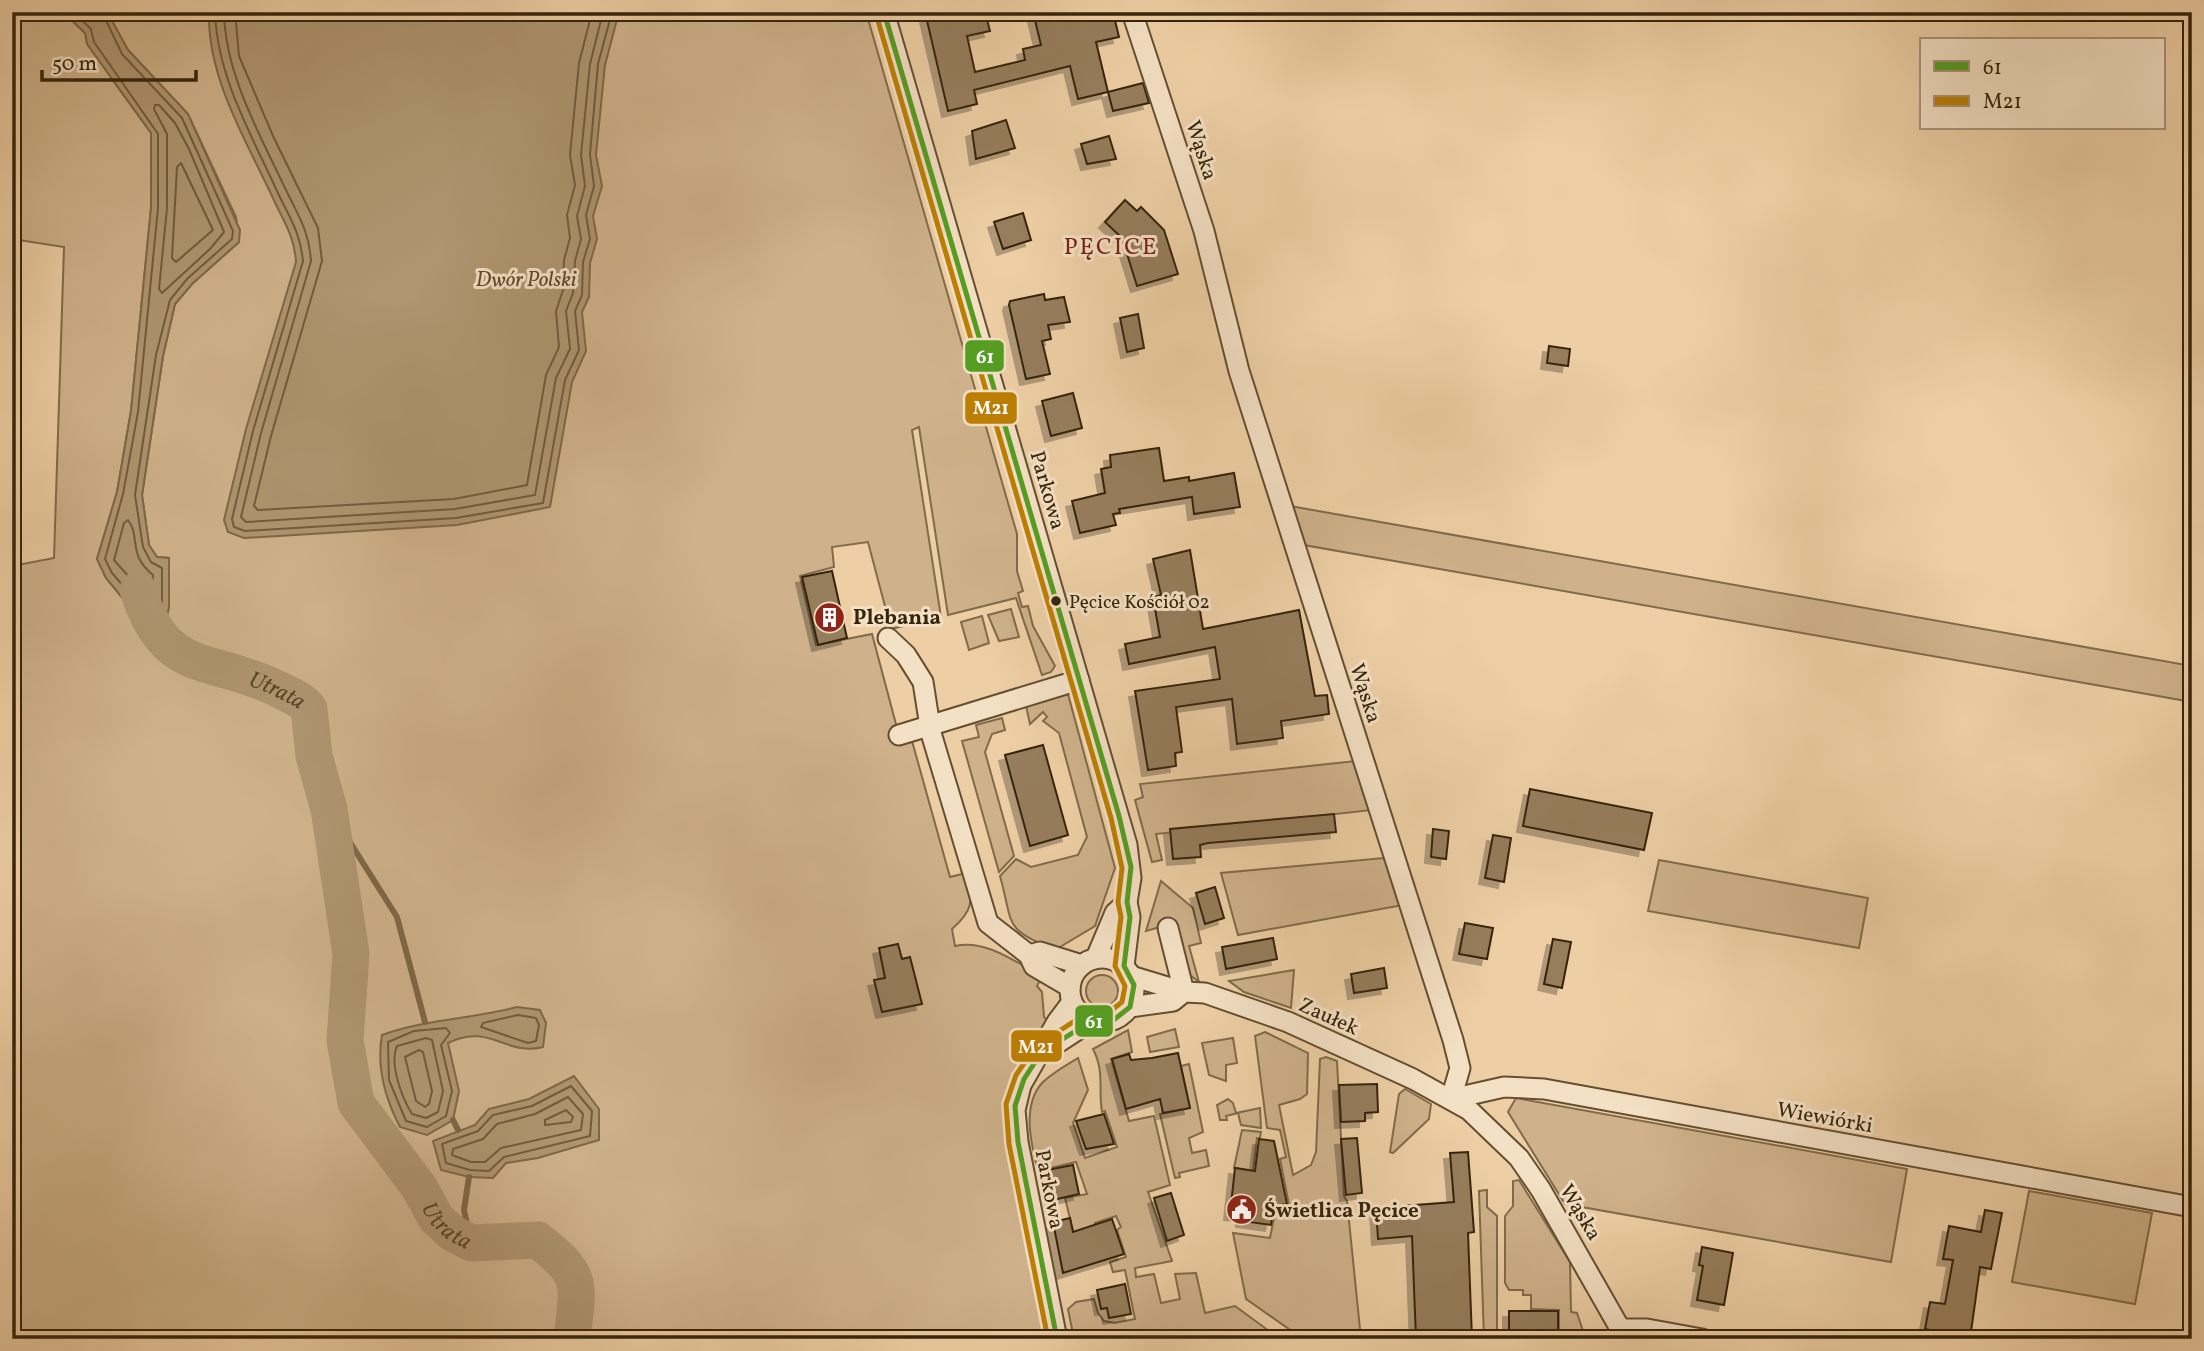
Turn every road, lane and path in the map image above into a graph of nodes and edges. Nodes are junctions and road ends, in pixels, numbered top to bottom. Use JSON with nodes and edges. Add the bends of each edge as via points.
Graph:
{"nodes":[{"id":1,"x":884,"y":12,"type":"edge"},
{"id":2,"x":1132,"y":12,"type":"edge"},
{"id":3,"x":888,"y":638,"type":"dead end"},
{"id":4,"x":1079,"y":680,"type":"junction"},
{"id":5,"x":930,"y":724,"type":"junction"},
{"id":6,"x":899,"y":735,"type":"dead end"},
{"id":7,"x":1127,"y":902,"type":"junction"},
{"id":8,"x":1168,"y":928,"type":"dead end"},
{"id":9,"x":1029,"y":955,"type":"junction"},
{"id":10,"x":1089,"y":962,"type":"junction"},
{"id":11,"x":1127,"y":971,"type":"junction"},
{"id":12,"x":1184,"y":992,"type":"junction"},
{"id":13,"x":1071,"y":995,"type":"junction"},
{"id":14,"x":1130,"y":1007,"type":"junction"},
{"id":15,"x":1091,"y":1021,"type":"junction"},
{"id":16,"x":1041,"y":1053,"type":"junction"},
{"id":17,"x":1451,"y":1099,"type":"junction"},
{"id":18,"x":2192,"y":1206,"type":"edge"},
{"id":19,"x":1623,"y":1334,"type":"edge"},
{"id":20,"x":1058,"y":1339,"type":"edge"},
{"id":21,"x":1702,"y":1339,"type":"edge"}],
"edges":[{"from":1,"to":4,"type":"street","name":"Parkowa"},
{"from":2,"to":17,"type":"street","name":"Wąska","via":[[1204,231],[1239,371],[1456,1052],[1460,1068]]},
{"from":3,"to":5,"type":"street","via":[[920,676]]},
{"from":4,"to":5,"type":"street"},
{"from":4,"to":7,"type":"street","name":"Parkowa","via":[[1129,852]]},
{"from":5,"to":6,"type":"street"},
{"from":5,"to":9,"type":"street","via":[[987,921]]},
{"from":7,"to":10,"type":"street","name":"Parkowa","via":[[1115,914]]},
{"from":7,"to":11,"type":"street","name":"Parkowa"},
{"from":8,"to":12,"type":"street"},
{"from":9,"to":10,"type":"street","via":[[1040,952]]},
{"from":9,"to":13,"type":"street","via":[[1034,966]]},
{"from":10,"to":11,"type":"street","via":[[1111,959]]},
{"from":10,"to":13,"type":"street","via":[[1074,973]]},
{"from":11,"to":12,"type":"street","name":"Zaułek"},
{"from":11,"to":14,"type":"street","via":[[1134,991]]},
{"from":12,"to":14,"type":"street","name":"Zaułek","via":[[1173,1000]]},
{"from":12,"to":17,"type":"street","name":"Zaułek","via":[[1205,993],[1288,1022]]},
{"from":13,"to":15,"type":"street","via":[[1076,1010]]},
{"from":13,"to":16,"type":"street","name":"Parkowa"},
{"from":14,"to":15,"type":"street","via":[[1111,1022]]},
{"from":15,"to":16,"type":"street","name":"Parkowa"},
{"from":16,"to":20,"type":"street","name":"Parkowa","via":[[1021,1085],[1014,1118]]},
{"from":17,"to":18,"type":"street","name":"Wiewiórki","via":[[1504,1087],[1544,1089]]},
{"from":17,"to":19,"type":"street","name":"Wąska","via":[[1519,1158],[1558,1217]]},
{"from":19,"to":21,"type":"street","via":[[1647,1329]]}]}
